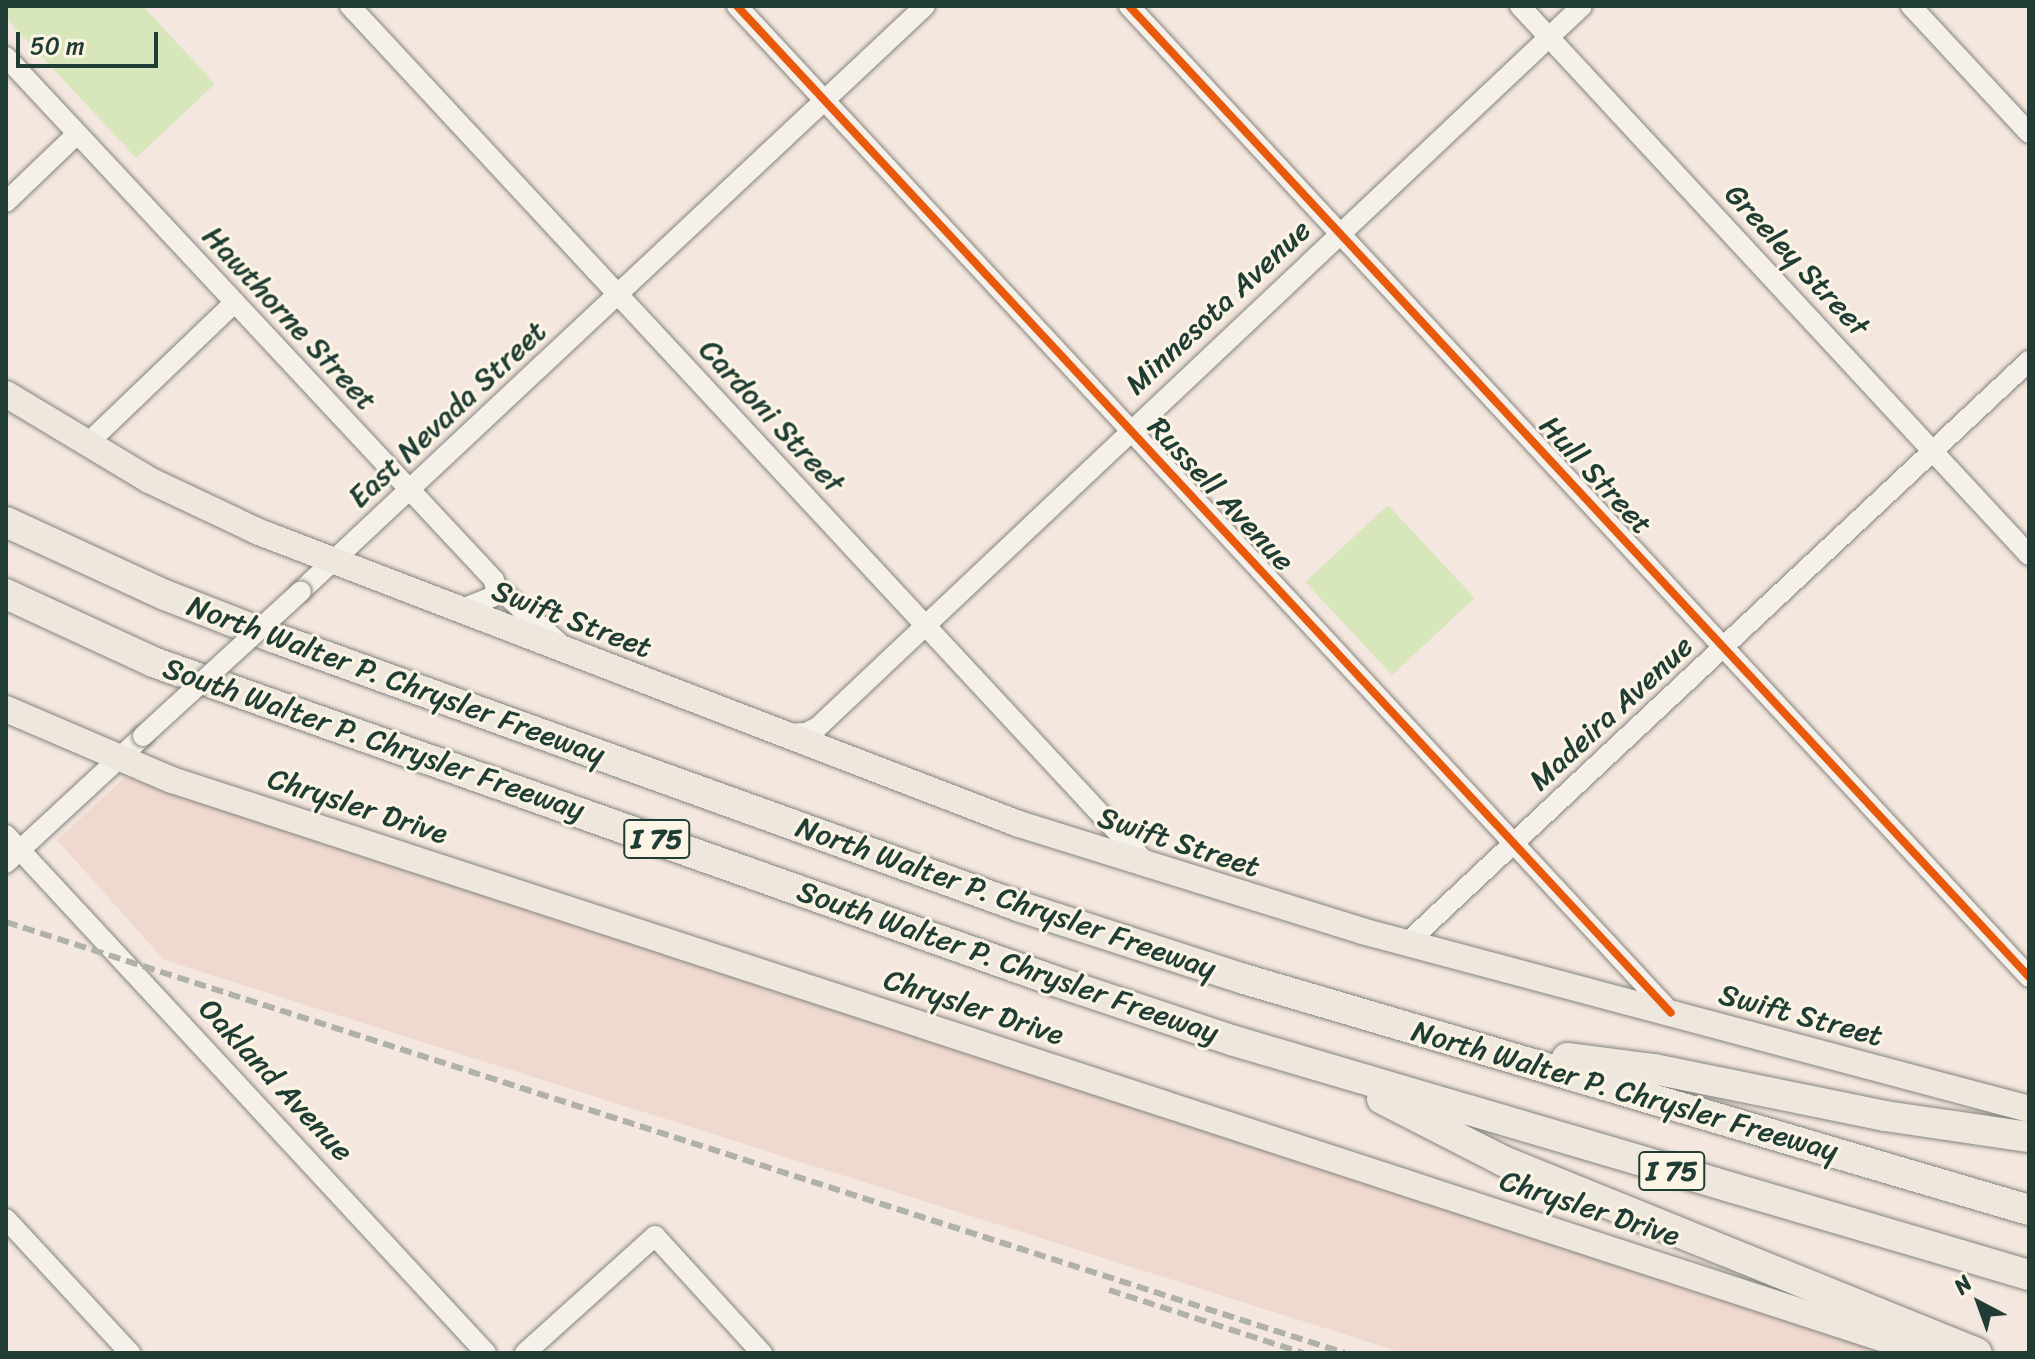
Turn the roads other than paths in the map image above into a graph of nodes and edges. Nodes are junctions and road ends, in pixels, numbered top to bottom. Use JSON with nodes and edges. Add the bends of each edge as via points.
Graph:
{"nodes":[{"id":1,"x":350,"y":6,"type":"edge"},
{"id":2,"x":737,"y":6,"type":"edge"},
{"id":3,"x":925,"y":6,"type":"edge"},
{"id":4,"x":1129,"y":6,"type":"edge"},
{"id":5,"x":1520,"y":6,"type":"edge"},
{"id":6,"x":1582,"y":6,"type":"edge"},
{"id":7,"x":1911,"y":6,"type":"edge"},
{"id":8,"x":1549,"y":37,"type":"junction"},
{"id":9,"x":6,"y":57,"type":"edge"},
{"id":10,"x":825,"y":100,"type":"junction"},
{"id":11,"x":2029,"y":133,"type":"edge"},
{"id":12,"x":77,"y":134,"type":"junction"},
{"id":13,"x":6,"y":202,"type":"edge"},
{"id":14,"x":1340,"y":234,"type":"junction"},
{"id":15,"x":619,"y":294,"type":"junction"},
{"id":16,"x":234,"y":303,"type":"junction"},
{"id":17,"x":2029,"y":361,"type":"edge"},
{"id":18,"x":6,"y":394,"type":"edge"},
{"id":19,"x":1130,"y":431,"type":"junction"},
{"id":20,"x":86,"y":445,"type":"junction"},
{"id":21,"x":1933,"y":451,"type":"junction"},
{"id":22,"x":410,"y":490,"type":"junction"},
{"id":23,"x":6,"y":522,"type":"edge"},
{"id":24,"x":2029,"y":555,"type":"edge"},
{"id":25,"x":333,"y":561,"type":"junction"},
{"id":26,"x":496,"y":586,"type":"junction"},
{"id":27,"x":6,"y":594,"type":"edge"},
{"id":28,"x":459,"y":610,"type":"junction"},
{"id":29,"x":926,"y":625,"type":"junction"},
{"id":30,"x":1724,"y":648,"type":"junction"},
{"id":31,"x":571,"y":653,"type":"junction"},
{"id":32,"x":6,"y":709,"type":"edge"},
{"id":33,"x":827,"y":718,"type":"junction"},
{"id":34,"x":781,"y":734,"type":"junction"},
{"id":35,"x":813,"y":745,"type":"junction"},
{"id":36,"x":119,"y":758,"type":"junction"},
{"id":37,"x":6,"y":820,"type":"edge"},
{"id":38,"x":14,"y":841,"type":"edge"},
{"id":39,"x":1514,"y":844,"type":"junction"},
{"id":40,"x":6,"y":863,"type":"edge"},
{"id":41,"x":1150,"y":867,"type":"junction"},
{"id":42,"x":1407,"y":943,"type":"junction"},
{"id":43,"x":2029,"y":977,"type":"edge"},
{"id":44,"x":1671,"y":1013,"type":"junction"},
{"id":45,"x":1481,"y":1048,"type":"junction"},
{"id":46,"x":1316,"y":1065,"type":"junction"},
{"id":47,"x":2029,"y":1109,"type":"edge"},
{"id":48,"x":2029,"y":1137,"type":"edge"},
{"id":49,"x":2029,"y":1210,"type":"edge"},
{"id":50,"x":6,"y":1219,"type":"edge"},
{"id":51,"x":2029,"y":1275,"type":"edge"},
{"id":52,"x":130,"y":1353,"type":"edge"},
{"id":53,"x":486,"y":1353,"type":"edge"},
{"id":54,"x":525,"y":1353,"type":"edge"},
{"id":55,"x":762,"y":1353,"type":"edge"},
{"id":56,"x":1927,"y":1353,"type":"edge"},
{"id":57,"x":1977,"y":1353,"type":"edge"}],
"edges":[{"from":1,"to":15,"type":"street","name":"Cardoni Street"},
{"from":2,"to":10,"type":"street","name":"Russell Avenue"},
{"from":3,"to":10,"type":"street","name":"East Nevada Street"},
{"from":4,"to":14,"type":"street","name":"Hull Street"},
{"from":5,"to":8,"type":"street","name":"Greeley Street"},
{"from":6,"to":8,"type":"street","name":"Minnesota Avenue"},
{"from":7,"to":11,"type":"street"},
{"from":8,"to":14,"type":"street","name":"Minnesota Avenue"},
{"from":8,"to":21,"type":"street","name":"Greeley Street"},
{"from":9,"to":12,"type":"street","name":"Hawthorne Street"},
{"from":10,"to":15,"type":"street","name":"East Nevada Street"},
{"from":10,"to":19,"type":"street","name":"Russell Avenue"},
{"from":12,"to":13,"type":"street"},
{"from":12,"to":16,"type":"street","name":"Hawthorne Street"},
{"from":14,"to":19,"type":"street","name":"Minnesota Avenue"},
{"from":14,"to":30,"type":"street","name":"Hull Street"},
{"from":15,"to":22,"type":"street","name":"East Nevada Street"},
{"from":15,"to":29,"type":"street","name":"Cardoni Street"},
{"from":16,"to":20,"type":"street"},
{"from":16,"to":22,"type":"street","name":"Hawthorne Street"},
{"from":17,"to":21,"type":"street","name":"Madeira Avenue"},
{"from":18,"to":20,"type":"main road"},
{"from":19,"to":29,"type":"street","name":"Minnesota Avenue"},
{"from":19,"to":39,"type":"street","name":"Russell Avenue"},
{"from":20,"to":25,"type":"main road","via":[[201,506]]},
{"from":21,"to":24,"type":"street","name":"Greeley Street"},
{"from":21,"to":30,"type":"street","name":"Madeira Avenue"},
{"from":22,"to":25,"type":"street","name":"East Nevada Street"},
{"from":22,"to":26,"type":"street","name":"Hawthorne Street"},
{"from":23,"to":45,"type":"highway","name":"North Walter P. Chrysler Freeway","number":"I 75","via":[[151,590],[275,638],[1021,907]]},
{"from":25,"to":28,"type":"main road","name":"Swift Street"},
{"from":25,"to":36,"type":"street","name":"East Nevada Street","bridge":true},
{"from":26,"to":28,"type":"street","via":[[492,597]]},
{"from":26,"to":31,"type":"street","name":"Hawthorne Street"},
{"from":27,"to":46,"type":"highway","name":"South Walter P. Chrysler Freeway","number":"I 75","via":[[153,662],[1049,979]]},
{"from":28,"to":31,"type":"main road","name":"Swift Street"},
{"from":29,"to":33,"type":"street","name":"Minnesota Avenue"},
{"from":29,"to":41,"type":"street","name":"Cardoni Street"},
{"from":30,"to":39,"type":"street","name":"Madeira Avenue"},
{"from":30,"to":43,"type":"street","name":"Hull Street"},
{"from":31,"to":34,"type":"main road","name":"Swift Street"},
{"from":32,"to":36,"type":"main road","name":"Chrysler Drive"},
{"from":33,"to":34,"type":"street","name":"Minnesota Avenue","via":[[810,731]]},
{"from":33,"to":35,"type":"street","name":"Minnesota Avenue"},
{"from":34,"to":35,"type":"main road","name":"Swift Street"},
{"from":35,"to":41,"type":"main road","name":"Swift Street","via":[[1019,824]]},
{"from":36,"to":38,"type":"street","name":"East Nevada Street"},
{"from":36,"to":56,"type":"main road","name":"Chrysler Drive","via":[[172,780]]},
{"from":37,"to":38,"type":"street","name":"Oakland Avenue"},
{"from":38,"to":40,"type":"street","name":"East Nevada Street"},
{"from":38,"to":53,"type":"street","name":"Oakland Avenue"},
{"from":39,"to":42,"type":"street","name":"Madeira Avenue"},
{"from":39,"to":44,"type":"street","name":"Russell Avenue"},
{"from":41,"to":42,"type":"main road","name":"Swift Street"},
{"from":42,"to":44,"type":"main road","name":"Swift Street"},
{"from":44,"to":47,"type":"main road","name":"Swift Street"},
{"from":45,"to":48,"type":"highway","via":[[1654,1069],[1885,1116]]},
{"from":45,"to":49,"type":"highway","name":"North Walter P. Chrysler Freeway","number":"I 75"},
{"from":46,"to":51,"type":"highway","name":"South Walter P. Chrysler Freeway","number":"I 75"},
{"from":46,"to":57,"type":"highway","via":[[1503,1161]]},
{"from":50,"to":52,"type":"street"},
{"from":54,"to":55,"type":"street","via":[[655,1236]]}]}
